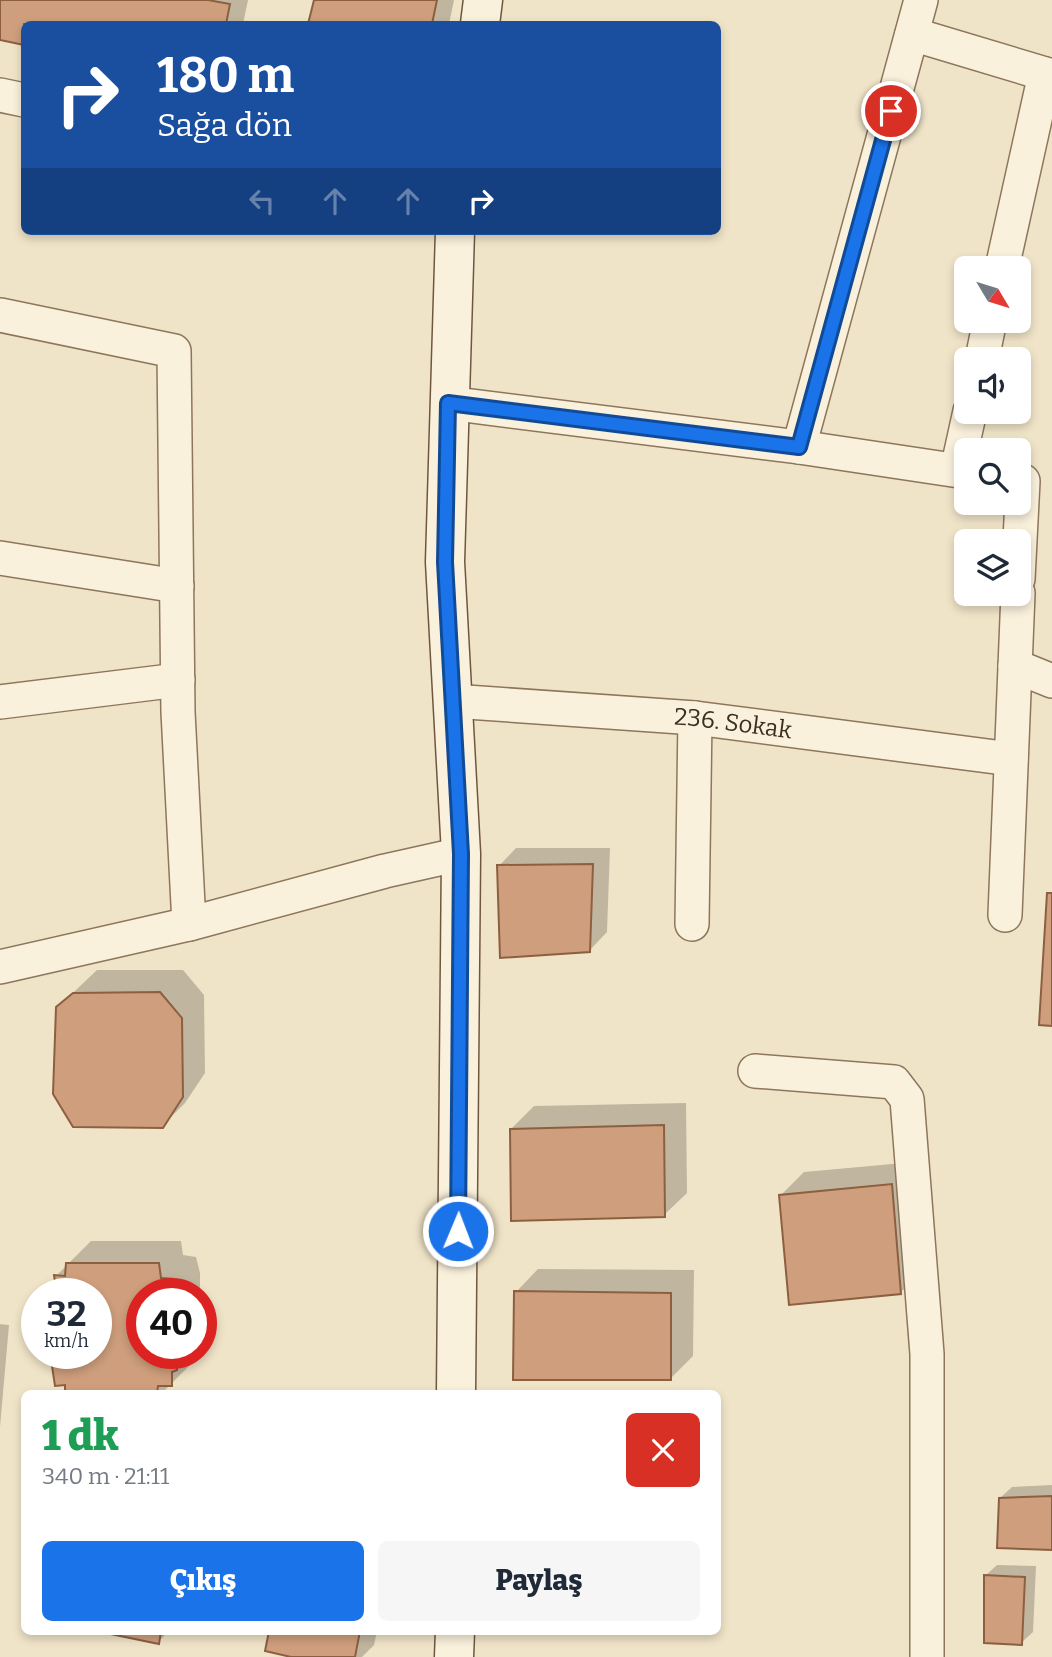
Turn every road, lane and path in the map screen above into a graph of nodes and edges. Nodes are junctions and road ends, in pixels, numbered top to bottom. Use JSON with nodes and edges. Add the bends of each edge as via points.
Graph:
{"nodes":[{"id":1,"x":483,"y":0,"type":"edge"},
{"id":2,"x":921,"y":0,"type":"edge"},
{"id":3,"x":480,"y":21,"type":"edge"},
{"id":4,"x":912,"y":34,"type":"junction"},
{"id":5,"x":1049,"y":75,"type":"edge"},
{"id":6,"x":0,"y":95,"type":"edge"},
{"id":7,"x":21,"y":99,"type":"edge"},
{"id":8,"x":455,"y":235,"type":"edge"},
{"id":9,"x":1005,"y":256,"type":"edge"},
{"id":10,"x":0,"y":315,"type":"edge"},
{"id":11,"x":448,"y":403,"type":"junction"},
{"id":12,"x":799,"y":447,"type":"junction"},
{"id":13,"x":954,"y":470,"type":"edge"},
{"id":14,"x":0,"y":558,"type":"edge"},
{"id":15,"x":177,"y":586,"type":"junction"},
{"id":16,"x":1017,"y":606,"type":"edge"},
{"id":17,"x":1015,"y":666,"type":"junction"},
{"id":18,"x":178,"y":680,"type":"junction"},
{"id":19,"x":1052,"y":681,"type":"edge"},
{"id":20,"x":452,"y":701,"type":"junction"},
{"id":21,"x":0,"y":702,"type":"edge"},
{"id":22,"x":695,"y":718,"type":"junction"},
{"id":23,"x":1011,"y":759,"type":"junction"},
{"id":24,"x":461,"y":854,"type":"junction"},
{"id":25,"x":1005,"y":915,"type":"dead end"},
{"id":26,"x":189,"y":924,"type":"junction"},
{"id":27,"x":692,"y":924,"type":"dead end"},
{"id":28,"x":0,"y":967,"type":"edge"},
{"id":29,"x":755,"y":1071,"type":"dead end"},
{"id":30,"x":456,"y":1390,"type":"edge"},
{"id":31,"x":455,"y":1635,"type":"edge"},
{"id":32,"x":454,"y":1657,"type":"edge"},
{"id":33,"x":928,"y":1657,"type":"edge"}],
"edges":[{"from":1,"to":3,"type":"street"},
{"from":2,"to":4,"type":"street"},
{"from":4,"to":5,"type":"street"},
{"from":4,"to":12,"type":"street"},
{"from":5,"to":9,"type":"street"},
{"from":6,"to":7,"type":"street"},
{"from":8,"to":11,"type":"street"},
{"from":10,"to":15,"type":"street","via":[[174,351]]},
{"from":11,"to":12,"type":"street"},
{"from":11,"to":20,"type":"street","via":[[445,562]]},
{"from":12,"to":13,"type":"street"},
{"from":14,"to":15,"type":"street"},
{"from":15,"to":18,"type":"street"},
{"from":16,"to":17,"type":"street"},
{"from":17,"to":19,"type":"street"},
{"from":17,"to":23,"type":"street"},
{"from":18,"to":21,"type":"street"},
{"from":18,"to":26,"type":"street"},
{"from":20,"to":22,"type":"street","name":"236. Sokak"},
{"from":20,"to":24,"type":"street"},
{"from":22,"to":23,"type":"street","name":"236. Sokak"},
{"from":22,"to":27,"type":"street"},
{"from":23,"to":25,"type":"street"},
{"from":24,"to":26,"type":"street"},
{"from":24,"to":30,"type":"street"},
{"from":26,"to":28,"type":"street"},
{"from":29,"to":33,"type":"street","via":[[894,1082],[907,1099],[927,1354]]},
{"from":31,"to":32,"type":"street"}]}
